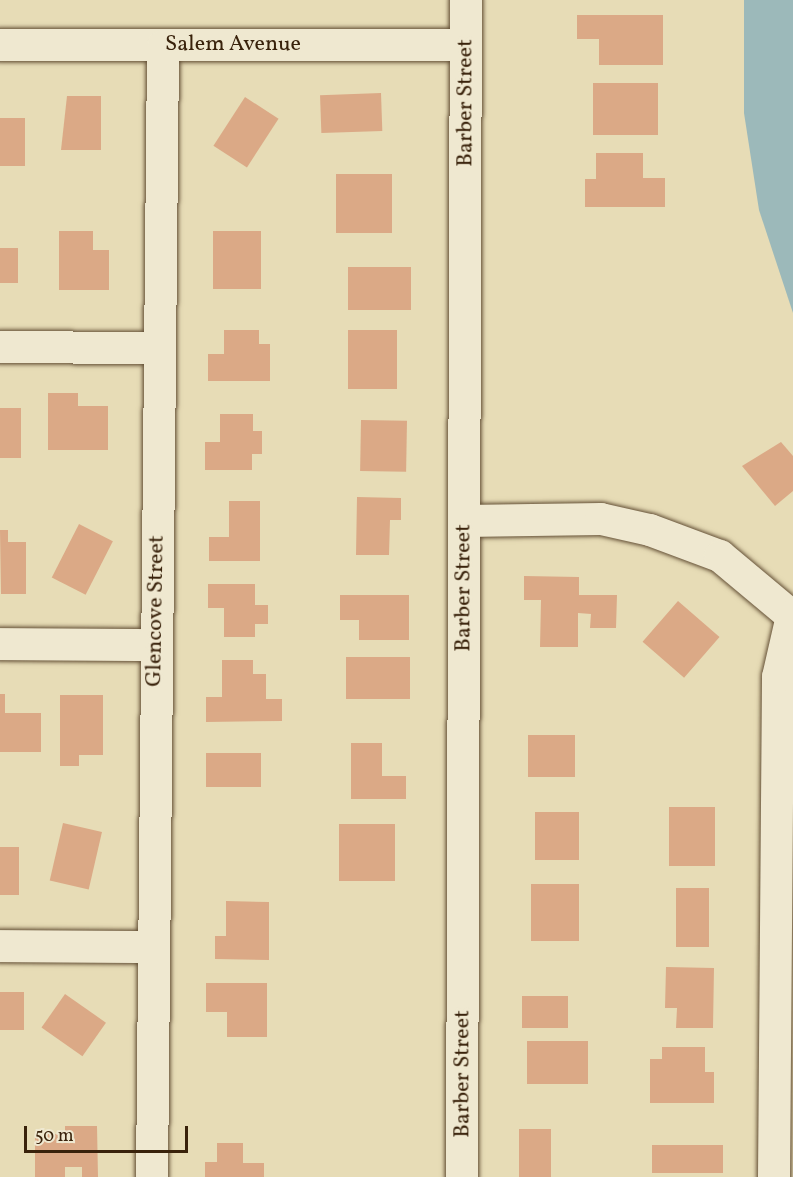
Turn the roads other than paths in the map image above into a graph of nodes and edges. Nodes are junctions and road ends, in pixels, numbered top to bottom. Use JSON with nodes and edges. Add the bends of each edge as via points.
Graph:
{"nodes":[{"id":1,"x":466,"y":0,"type":"edge"},
{"id":2,"x":0,"y":45,"type":"edge"},
{"id":3,"x":466,"y":45,"type":"junction"},
{"id":4,"x":163,"y":46,"type":"junction"},
{"id":5,"x":0,"y":347,"type":"edge"},
{"id":6,"x":160,"y":348,"type":"junction"},
{"id":7,"x":464,"y":521,"type":"junction"},
{"id":8,"x":792,"y":617,"type":"edge"},
{"id":9,"x":0,"y":644,"type":"edge"},
{"id":10,"x":155,"y":645,"type":"junction"},
{"id":11,"x":0,"y":946,"type":"edge"},
{"id":12,"x":154,"y":947,"type":"junction"},
{"id":13,"x":152,"y":1177,"type":"edge"},
{"id":14,"x":462,"y":1177,"type":"edge"},
{"id":15,"x":774,"y":1177,"type":"edge"}],
"edges":[{"from":1,"to":3,"type":"street","name":"Barber Street"},
{"from":2,"to":4,"type":"street","name":"Salem Avenue"},
{"from":3,"to":4,"type":"street","name":"Salem Avenue"},
{"from":3,"to":7,"type":"street","name":"Barber Street"},
{"from":4,"to":6,"type":"street","name":"Glencove Street"},
{"from":5,"to":6,"type":"street"},
{"from":6,"to":10,"type":"street","name":"Glencove Street"},
{"from":7,"to":8,"type":"street","via":[[601,519],[650,530],[720,556]]},
{"from":7,"to":14,"type":"street","name":"Barber Street"},
{"from":8,"to":15,"type":"street","via":[[778,677]]},
{"from":9,"to":10,"type":"street"},
{"from":10,"to":12,"type":"street","name":"Glencove Street"},
{"from":11,"to":12,"type":"street"},
{"from":12,"to":13,"type":"street","name":"Glencove Street"}]}
